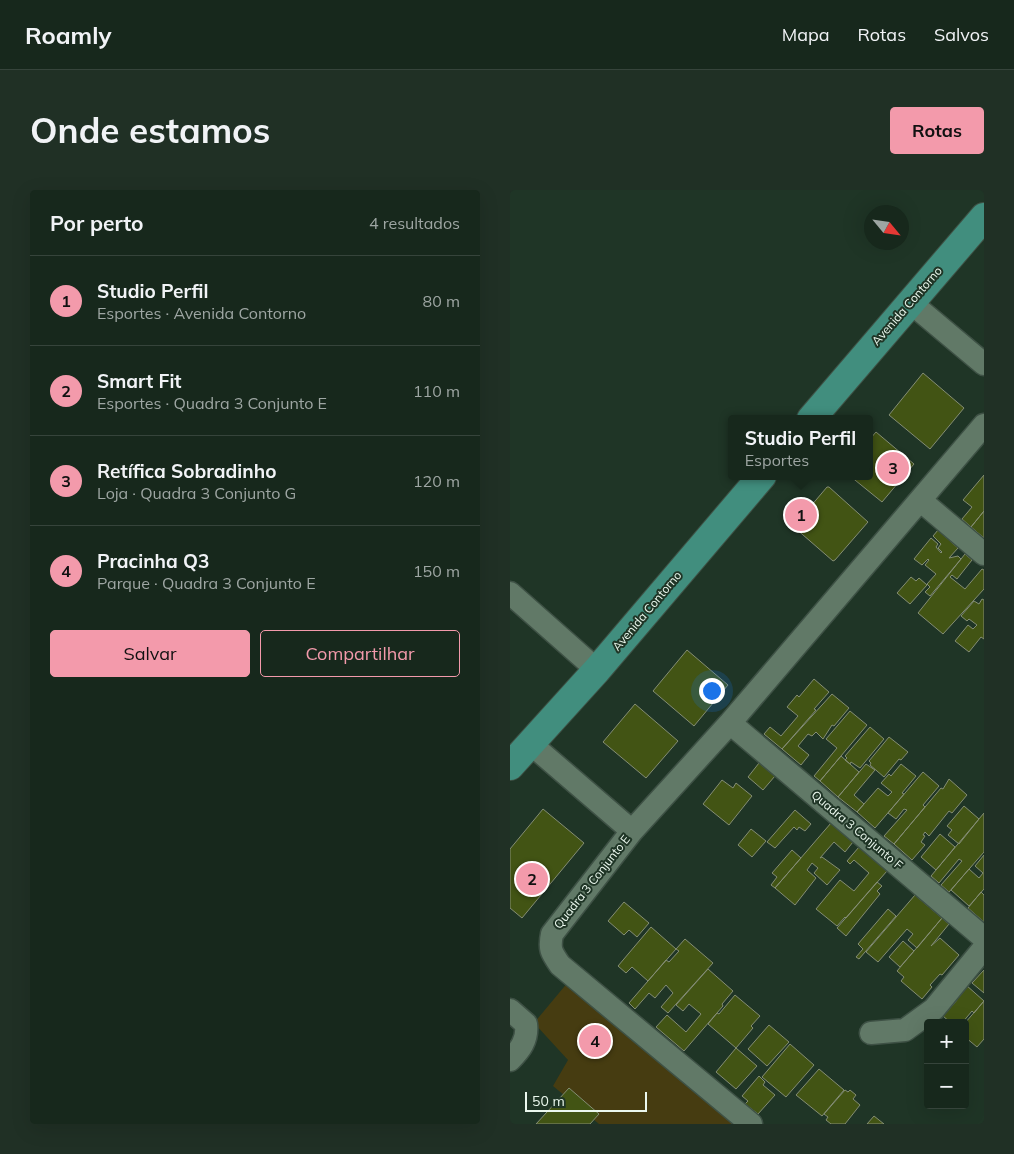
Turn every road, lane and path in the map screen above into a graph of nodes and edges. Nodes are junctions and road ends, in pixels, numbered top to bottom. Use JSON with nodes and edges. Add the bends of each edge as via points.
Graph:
{"nodes":[{"id":1,"x":984,"y":217,"type":"edge"},
{"id":2,"x":910,"y":302,"type":"junction"},
{"id":3,"x":984,"y":364,"type":"edge"},
{"id":4,"x":814,"y":415,"type":"edge"},
{"id":5,"x":984,"y":425,"type":"edge"},
{"id":6,"x":759,"y":480,"type":"edge"},
{"id":7,"x":920,"y":500,"type":"junction"},
{"id":8,"x":984,"y":554,"type":"edge"},
{"id":9,"x":510,"y":593,"type":"edge"},
{"id":10,"x":597,"y":670,"type":"junction"},
{"id":11,"x":730,"y":722,"type":"junction"},
{"id":12,"x":531,"y":744,"type":"junction"},
{"id":13,"x":510,"y":766,"type":"edge"},
{"id":14,"x":632,"y":831,"type":"junction"},
{"id":15,"x":984,"y":938,"type":"edge"},
{"id":16,"x":984,"y":948,"type":"edge"},
{"id":17,"x":510,"y":1010,"type":"edge"},
{"id":18,"x":870,"y":1033,"type":"dead end"},
{"id":19,"x":510,"y":1060,"type":"edge"},
{"id":20,"x":751,"y":1124,"type":"edge"}],
"edges":[{"from":1,"to":2,"type":"main road","name":"Avenida Contorno"},
{"from":2,"to":3,"type":"street"},
{"from":2,"to":4,"type":"main road","name":"Avenida Contorno"},
{"from":5,"to":7,"type":"street"},
{"from":6,"to":10,"type":"main road","name":"Avenida Contorno"},
{"from":7,"to":8,"type":"street"},
{"from":7,"to":11,"type":"street"},
{"from":9,"to":10,"type":"street"},
{"from":10,"to":12,"type":"main road","name":"Avenida Contorno"},
{"from":11,"to":14,"type":"street"},
{"from":11,"to":15,"type":"street","name":"Quadra 3 Conjunto F"},
{"from":12,"to":13,"type":"main road","name":"Avenida Contorno"},
{"from":12,"to":14,"type":"street","name":"Quadra 3 Conjunto E"},
{"from":14,"to":20,"type":"street","name":"Quadra 3 Conjunto E","via":[[552,934],[552,954],[560,965]]},
{"from":16,"to":18,"type":"street","via":[[934,1010],[905,1030]]},
{"from":17,"to":19,"type":"street","via":[[526,1024],[527,1030],[521,1049]]}]}
